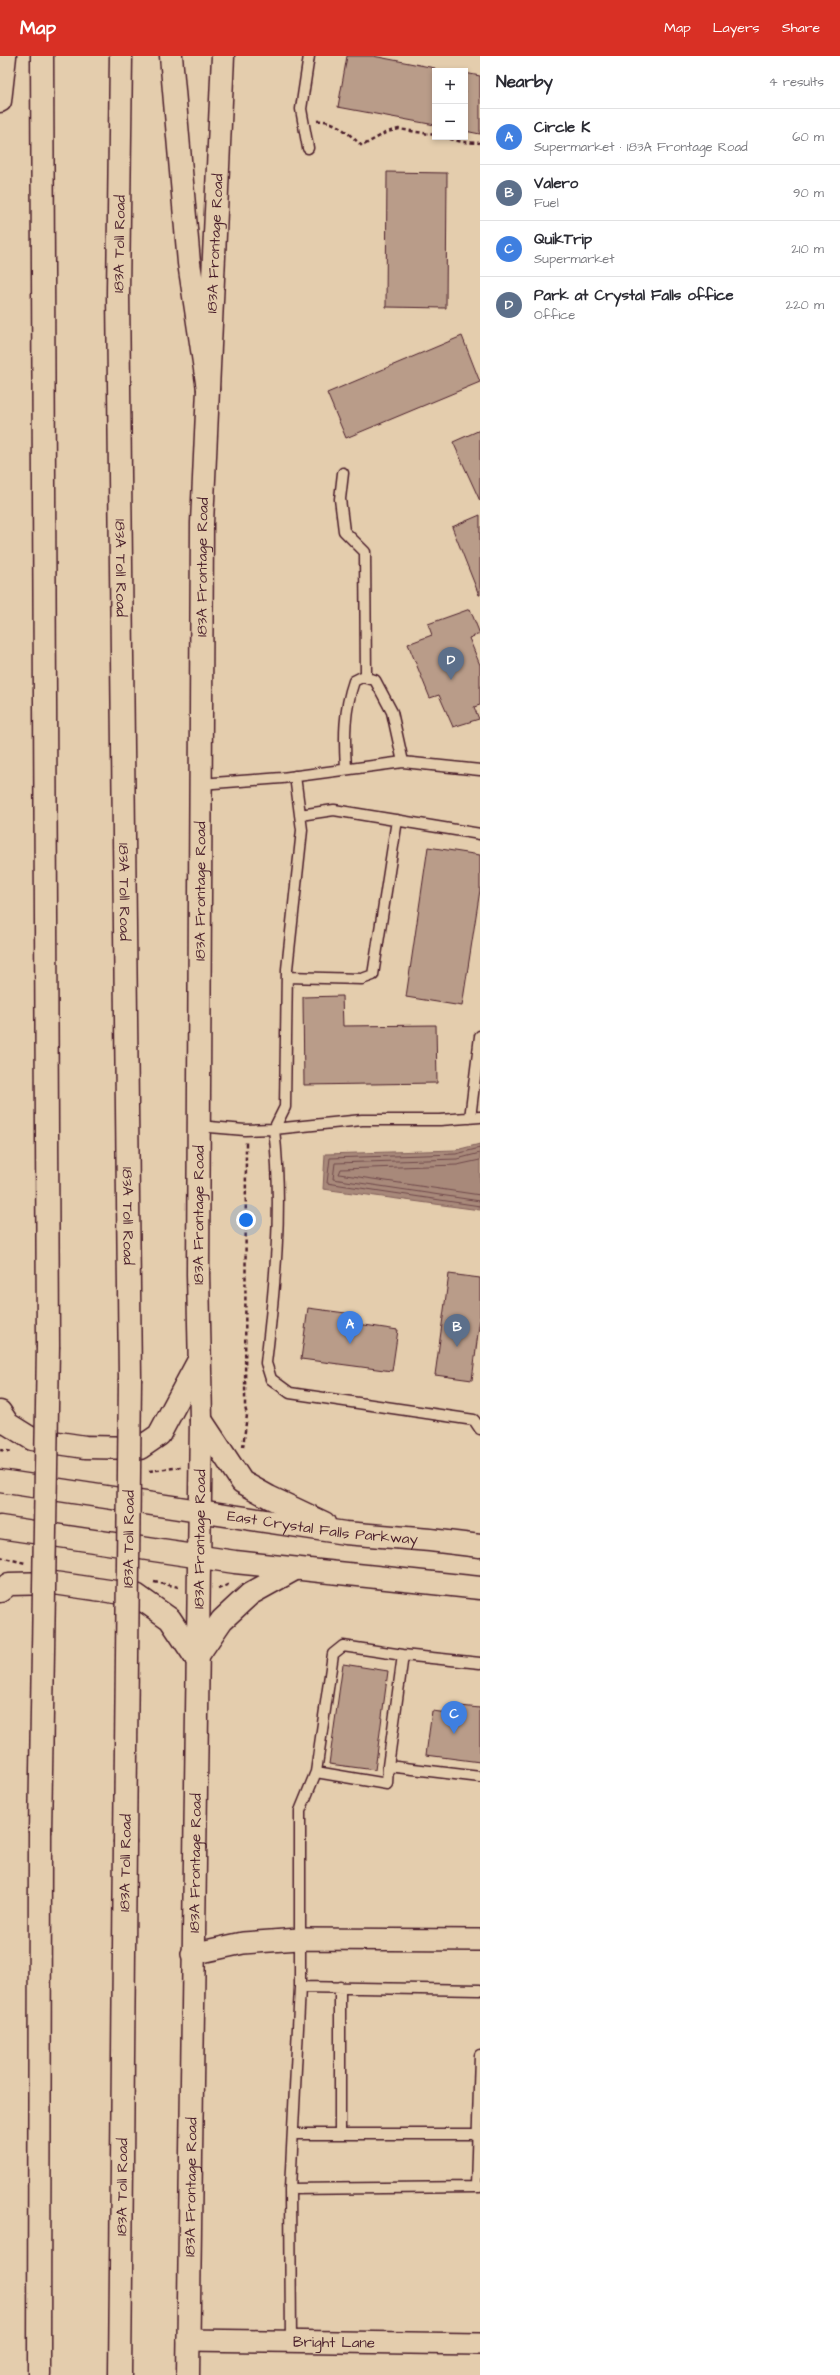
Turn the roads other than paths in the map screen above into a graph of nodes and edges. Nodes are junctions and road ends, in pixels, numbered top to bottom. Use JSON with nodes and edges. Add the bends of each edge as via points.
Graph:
{"nodes":[{"id":1,"x":5,"y":56,"type":"edge"},
{"id":2,"x":42,"y":56,"type":"edge"},
{"id":3,"x":121,"y":56,"type":"edge"},
{"id":4,"x":172,"y":56,"type":"edge"},
{"id":5,"x":223,"y":56,"type":"edge"},
{"id":6,"x":309,"y":56,"type":"edge"},
{"id":7,"x":0,"y":101,"type":"edge"},
{"id":8,"x":308,"y":148,"type":"dead end"},
{"id":9,"x":208,"y":389,"type":"junction"},
{"id":10,"x":343,"y":473,"type":"dead end"},
{"id":11,"x":366,"y":676,"type":"junction"},
{"id":12,"x":403,"y":762,"type":"junction"},
{"id":13,"x":346,"y":768,"type":"junction"},
{"id":14,"x":480,"y":770,"type":"edge"},
{"id":15,"x":296,"y":776,"type":"junction"},
{"id":16,"x":200,"y":784,"type":"junction"},
{"id":17,"x":300,"y":815,"type":"junction"},
{"id":18,"x":397,"y":820,"type":"junction"},
{"id":19,"x":480,"y":834,"type":"edge"},
{"id":20,"x":286,"y":977,"type":"junction"},
{"id":21,"x":480,"y":1036,"type":"edge"},
{"id":22,"x":475,"y":1117,"type":"edge"},
{"id":23,"x":198,"y":1126,"type":"junction"},
{"id":24,"x":274,"y":1129,"type":"junction"},
{"id":25,"x":199,"y":1360,"type":"junction"},
{"id":26,"x":0,"y":1412,"type":"edge"},
{"id":27,"x":200,"y":1420,"type":"junction"},
{"id":28,"x":480,"y":1429,"type":"edge"},
{"id":29,"x":0,"y":1481,"type":"edge"},
{"id":30,"x":199,"y":1512,"type":"junction"},
{"id":31,"x":0,"y":1527,"type":"edge"},
{"id":32,"x":345,"y":1533,"type":"junction"},
{"id":33,"x":480,"y":1546,"type":"edge"},
{"id":34,"x":198,"y":1556,"type":"junction"},
{"id":35,"x":295,"y":1569,"type":"junction"},
{"id":36,"x":480,"y":1588,"type":"edge"},
{"id":37,"x":0,"y":1591,"type":"edge"},
{"id":38,"x":404,"y":1655,"type":"junction"},
{"id":39,"x":196,"y":1658,"type":"junction"},
{"id":40,"x":480,"y":1663,"type":"edge"},
{"id":41,"x":388,"y":1766,"type":"junction"},
{"id":42,"x":316,"y":1772,"type":"junction"},
{"id":43,"x":480,"y":1777,"type":"edge"},
{"id":44,"x":300,"y":1939,"type":"junction"},
{"id":45,"x":480,"y":1940,"type":"edge"},
{"id":46,"x":192,"y":1954,"type":"junction"},
{"id":47,"x":300,"y":1987,"type":"junction"},
{"id":48,"x":340,"y":1987,"type":"junction"},
{"id":49,"x":480,"y":1990,"type":"edge"},
{"id":50,"x":480,"y":2055,"type":"edge"},
{"id":51,"x":293,"y":2134,"type":"junction"},
{"id":52,"x":340,"y":2134,"type":"junction"},
{"id":53,"x":477,"y":2134,"type":"junction"},
{"id":54,"x":478,"y":2187,"type":"edge"},
{"id":55,"x":290,"y":2189,"type":"junction"},
{"id":56,"x":188,"y":2340,"type":"junction"},
{"id":57,"x":291,"y":2342,"type":"junction"},
{"id":58,"x":480,"y":2344,"type":"edge"},
{"id":59,"x":38,"y":2375,"type":"edge"},
{"id":60,"x":120,"y":2375,"type":"edge"},
{"id":61,"x":188,"y":2375,"type":"edge"}],
"edges":[{"from":1,"to":7,"type":"main road"},
{"from":2,"to":59,"type":"main road","bridge":true,"via":[[48,1346],[40,1834]]},
{"from":3,"to":60,"type":"main road","name":"183A Toll Road","bridge":true,"via":[[118,294],[130,1379]]},
{"from":4,"to":9,"type":"main road","via":[[189,263]]},
{"from":5,"to":9,"type":"main road","name":"183A Frontage Road"},
{"from":6,"to":8,"type":"lane","via":[[301,109]]},
{"from":9,"to":16,"type":"main road","name":"183A Frontage Road","via":[[202,523]]},
{"from":10,"to":11,"type":"lane","via":[[340,499],[344,531],[365,552]]},
{"from":11,"to":12,"type":"lane","via":[[375,680],[392,712]]},
{"from":11,"to":13,"type":"lane","via":[[354,681],[348,700],[344,736]]},
{"from":12,"to":13,"type":"lane"},
{"from":12,"to":14,"type":"lane"},
{"from":13,"to":15,"type":"lane"},
{"from":15,"to":16,"type":"lane"},
{"from":15,"to":17,"type":"lane"},
{"from":16,"to":23,"type":"main road","name":"183A Frontage Road"},
{"from":17,"to":18,"type":"lane","via":[[334,810]]},
{"from":17,"to":20,"type":"lane","via":[[302,830]]},
{"from":18,"to":19,"type":"lane"},
{"from":18,"to":20,"type":"lane","via":[[373,975],[362,979]]},
{"from":20,"to":24,"type":"lane","via":[[285,1107]]},
{"from":21,"to":22,"type":"lane"},
{"from":22,"to":24,"type":"lane","via":[[440,1120],[362,1120]]},
{"from":23,"to":24,"type":"lane","via":[[245,1130]]},
{"from":23,"to":25,"type":"main road","name":"183A Frontage Road"},
{"from":24,"to":28,"type":"lane","via":[[279,1172],[277,1260],[266,1362],[271,1379],[290,1393],[474,1420]]},
{"from":25,"to":26,"type":"main road","via":[[180,1400],[159,1435],[140,1448],[84,1447],[32,1439],[8,1424]]},
{"from":25,"to":27,"type":"main road","name":"183A Frontage Road"},
{"from":27,"to":30,"type":"main road","name":"183A Frontage Road"},
{"from":27,"to":32,"type":"main road","via":[[242,1482]]},
{"from":29,"to":30,"type":"main road","name":"East Crystal Falls Parkway"},
{"from":30,"to":32,"type":"main road","name":"East Crystal Falls Parkway"},
{"from":30,"to":34,"type":"main road","name":"183A Frontage Road"},
{"from":31,"to":34,"type":"main road"},
{"from":32,"to":33,"type":"main road","name":"East Crystal Falls Parkway"},
{"from":34,"to":35,"type":"main road"},
{"from":34,"to":39,"type":"main road","name":"183A Frontage Road"},
{"from":35,"to":36,"type":"main road"},
{"from":35,"to":39,"type":"main road","via":[[250,1594],[222,1620]]},
{"from":37,"to":39,"type":"main road","via":[[9,1584],[54,1583],[136,1595],[170,1619]]},
{"from":38,"to":40,"type":"lane"},
{"from":38,"to":41,"type":"lane"},
{"from":38,"to":42,"type":"lane","via":[[344,1646],[333,1654]]},
{"from":39,"to":46,"type":"main road","name":"183A Frontage Road"},
{"from":41,"to":42,"type":"lane","via":[[387,1784]]},
{"from":41,"to":43,"type":"lane"},
{"from":42,"to":44,"type":"lane","via":[[300,1811]]},
{"from":44,"to":45,"type":"street"},
{"from":44,"to":46,"type":"street","via":[[243,1943]]},
{"from":44,"to":47,"type":"lane"},
{"from":46,"to":56,"type":"main road","name":"183A Frontage Road"},
{"from":47,"to":48,"type":"lane"},
{"from":47,"to":51,"type":"lane"},
{"from":48,"to":49,"type":"lane"},
{"from":48,"to":52,"type":"lane"},
{"from":50,"to":53,"type":"lane"},
{"from":51,"to":52,"type":"lane"},
{"from":51,"to":55,"type":"lane"},
{"from":52,"to":53,"type":"lane"},
{"from":53,"to":54,"type":"lane"},
{"from":54,"to":55,"type":"lane"},
{"from":55,"to":57,"type":"lane"},
{"from":56,"to":57,"type":"street","name":"Bright Lane"},
{"from":56,"to":61,"type":"main road","name":"183A Frontage Road"},
{"from":57,"to":58,"type":"street","name":"Bright Lane"}]}
